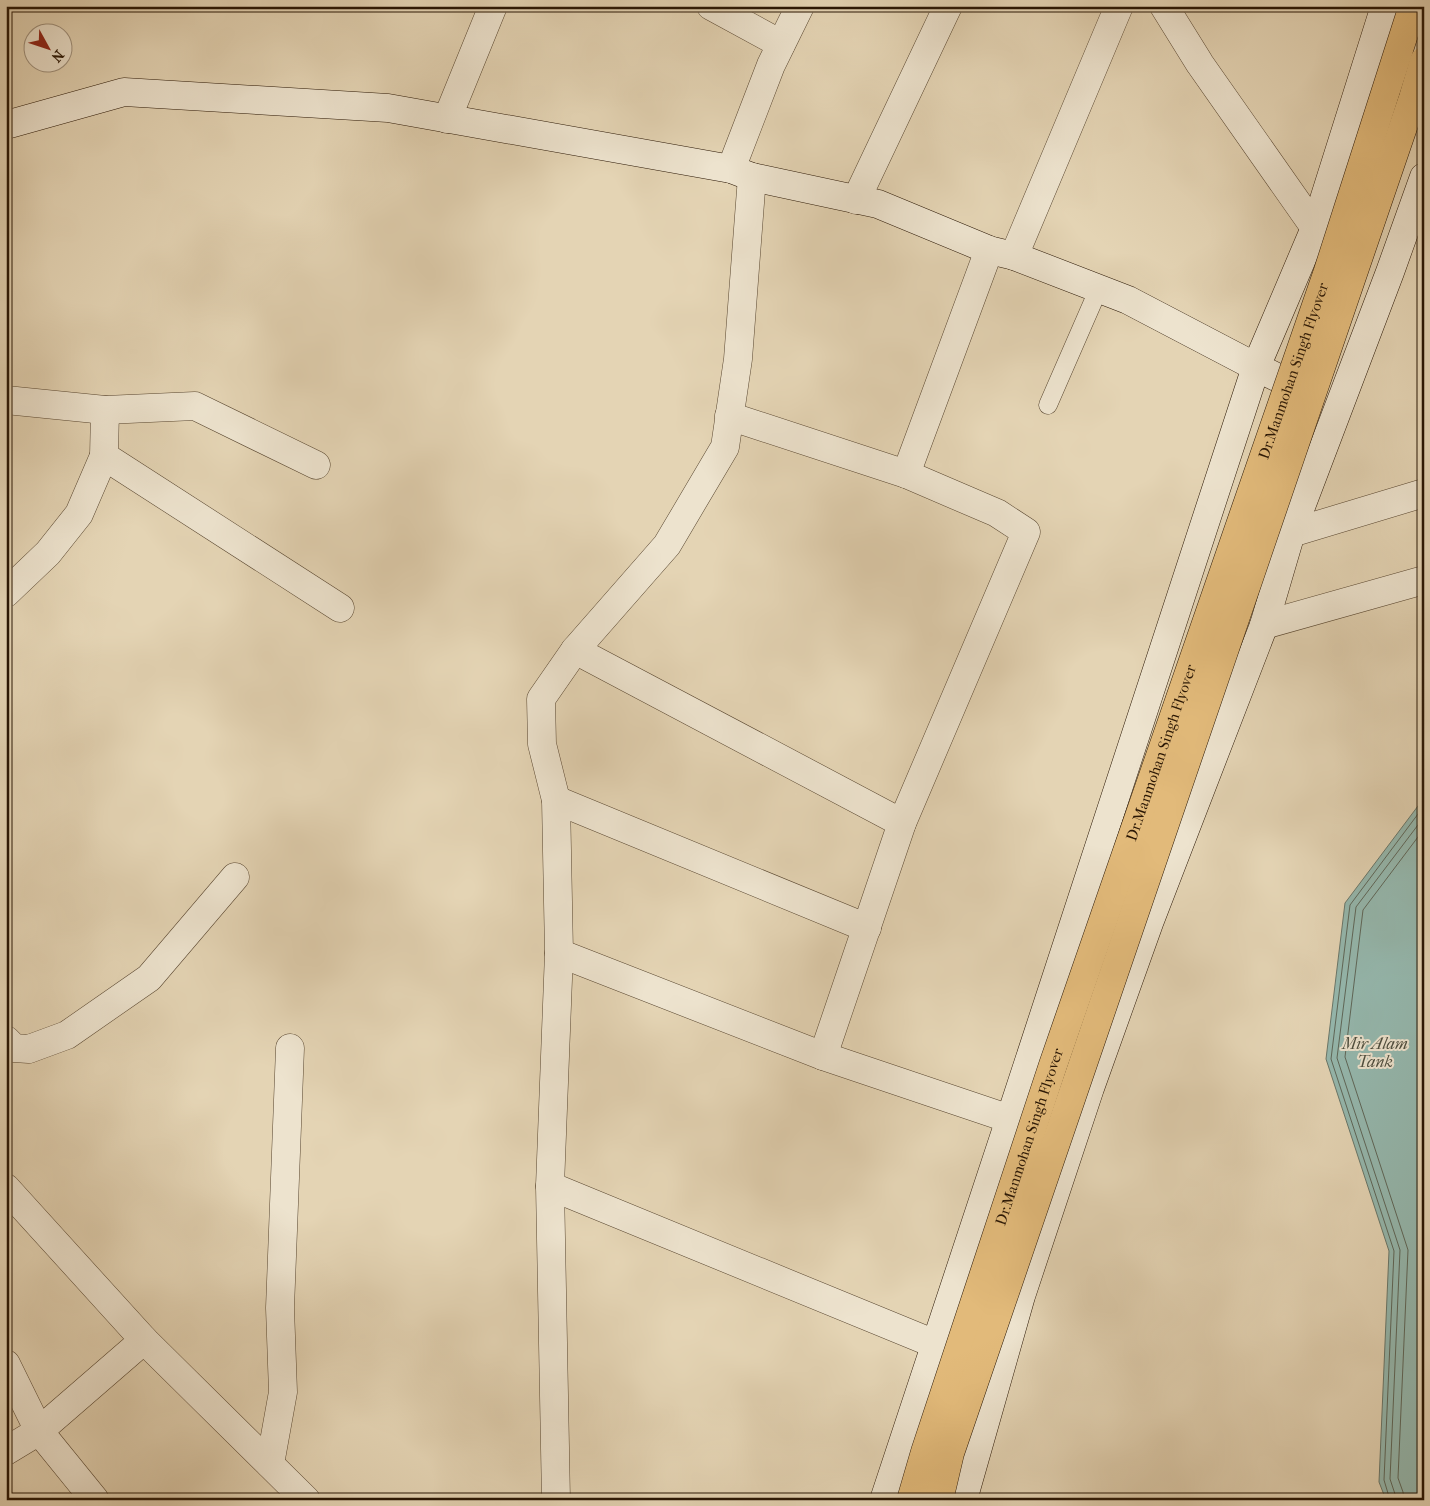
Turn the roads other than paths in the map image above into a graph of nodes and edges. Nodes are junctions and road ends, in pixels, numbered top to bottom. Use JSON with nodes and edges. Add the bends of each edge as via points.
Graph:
{"nodes":[{"id":1,"x":493,"y":6,"type":"edge"},
{"id":2,"x":711,"y":6,"type":"edge"},
{"id":3,"x":800,"y":6,"type":"edge"},
{"id":4,"x":948,"y":6,"type":"edge"},
{"id":5,"x":1119,"y":6,"type":"edge"},
{"id":6,"x":1164,"y":6,"type":"edge"},
{"id":7,"x":1385,"y":6,"type":"edge"},
{"id":8,"x":1413,"y":6,"type":"edge"},
{"id":9,"x":781,"y":44,"type":"junction"},
{"id":10,"x":1424,"y":61,"type":"edge"},
{"id":11,"x":447,"y":119,"type":"junction"},
{"id":12,"x":6,"y":125,"type":"edge"},
{"id":13,"x":741,"y":173,"type":"junction"},
{"id":14,"x":1424,"y":176,"type":"edge"},
{"id":15,"x":856,"y":200,"type":"junction"},
{"id":16,"x":1315,"y":228,"type":"junction"},
{"id":17,"x":1001,"y":253,"type":"junction"},
{"id":18,"x":1099,"y":288,"type":"junction"},
{"id":19,"x":1256,"y":367,"type":"junction"},
{"id":20,"x":6,"y":400,"type":"edge"},
{"id":21,"x":1048,"y":405,"type":"dead end"},
{"id":22,"x":1338,"y":406,"type":"junction"},
{"id":23,"x":105,"y":410,"type":"junction"},
{"id":24,"x":729,"y":416,"type":"junction"},
{"id":25,"x":104,"y":456,"type":"junction"},
{"id":26,"x":316,"y":465,"type":"dead end"},
{"id":27,"x":906,"y":474,"type":"junction"},
{"id":28,"x":1424,"y":493,"type":"edge"},
{"id":29,"x":1290,"y":534,"type":"junction"},
{"id":30,"x":1424,"y":580,"type":"edge"},
{"id":31,"x":6,"y":593,"type":"edge"},
{"id":32,"x":340,"y":608,"type":"dead end"},
{"id":33,"x":1264,"y":625,"type":"junction"},
{"id":34,"x":575,"y":650,"type":"junction"},
{"id":35,"x":556,"y":800,"type":"junction"},
{"id":36,"x":902,"y":823,"type":"junction"},
{"id":37,"x":235,"y":877,"type":"dead end"},
{"id":38,"x":867,"y":928,"type":"junction"},
{"id":39,"x":559,"y":953,"type":"junction"},
{"id":40,"x":6,"y":1040,"type":"edge"},
{"id":41,"x":290,"y":1048,"type":"dead end"},
{"id":42,"x":823,"y":1056,"type":"junction"},
{"id":43,"x":1010,"y":1119,"type":"junction"},
{"id":44,"x":550,"y":1186,"type":"junction"},
{"id":45,"x":6,"y":1188,"type":"edge"},
{"id":46,"x":144,"y":1340,"type":"junction"},
{"id":47,"x":935,"y":1344,"type":"junction"},
{"id":48,"x":6,"y":1364,"type":"edge"},
{"id":49,"x":39,"y":1431,"type":"junction"},
{"id":50,"x":6,"y":1451,"type":"edge"},
{"id":51,"x":270,"y":1464,"type":"junction"},
{"id":52,"x":95,"y":1500,"type":"edge"},
{"id":53,"x":306,"y":1500,"type":"edge"},
{"id":54,"x":556,"y":1500,"type":"edge"},
{"id":55,"x":884,"y":1500,"type":"edge"},
{"id":56,"x":911,"y":1500,"type":"edge"},
{"id":57,"x":939,"y":1500,"type":"edge"},
{"id":58,"x":963,"y":1500,"type":"edge"}],
"edges":[{"from":1,"to":11,"type":"street"},
{"from":2,"to":9,"type":"street"},
{"from":3,"to":9,"type":"street"},
{"from":4,"to":15,"type":"street"},
{"from":5,"to":17,"type":"street"},
{"from":6,"to":16,"type":"street","via":[[1200,64]]},
{"from":7,"to":16,"type":"street"},
{"from":8,"to":56,"type":"highway","name":"Dr.Manmohan Singh Flyover","bridge":true,"via":[[1328,271],[1053,1065]]},
{"from":9,"to":13,"type":"street","via":[[771,65]]},
{"from":10,"to":57,"type":"highway","name":"Dr.Manmohan Singh Flyover","bridge":true,"via":[[950,1453]]},
{"from":11,"to":12,"type":"street","via":[[388,108],[124,92]]},
{"from":11,"to":13,"type":"street"},
{"from":13,"to":15,"type":"street"},
{"from":13,"to":24,"type":"street","via":[[738,359]]},
{"from":14,"to":22,"type":"street"},
{"from":15,"to":17,"type":"street","via":[[878,204]]},
{"from":16,"to":19,"type":"street"},
{"from":17,"to":18,"type":"street"},
{"from":17,"to":27,"type":"street"},
{"from":18,"to":19,"type":"street"},
{"from":18,"to":21,"type":"lane"},
{"from":19,"to":22,"type":"street"},
{"from":19,"to":43,"type":"street"},
{"from":20,"to":23,"type":"street"},
{"from":22,"to":29,"type":"street"},
{"from":23,"to":25,"type":"street"},
{"from":23,"to":26,"type":"street","via":[[195,406]]},
{"from":24,"to":27,"type":"street"},
{"from":24,"to":34,"type":"street","via":[[725,447],[667,545]]},
{"from":25,"to":31,"type":"street","via":[[79,514],[48,553]]},
{"from":25,"to":32,"type":"street"},
{"from":27,"to":36,"type":"street","via":[[997,513],[1026,532]]},
{"from":28,"to":29,"type":"street"},
{"from":29,"to":33,"type":"street"},
{"from":30,"to":33,"type":"street"},
{"from":33,"to":58,"type":"street","via":[[1149,923],[1090,1088],[1020,1296]]},
{"from":34,"to":35,"type":"street","via":[[541,700],[542,744]]},
{"from":34,"to":36,"type":"street"},
{"from":35,"to":38,"type":"street"},
{"from":35,"to":39,"type":"street"},
{"from":36,"to":38,"type":"street"},
{"from":37,"to":40,"type":"street","via":[[149,978],[67,1035],[30,1049],[14,1048]]},
{"from":38,"to":42,"type":"street"},
{"from":39,"to":42,"type":"street"},
{"from":39,"to":44,"type":"street"},
{"from":41,"to":51,"type":"street","via":[[280,1308],[283,1392]]},
{"from":42,"to":43,"type":"street"},
{"from":43,"to":47,"type":"street"},
{"from":44,"to":47,"type":"street"},
{"from":44,"to":54,"type":"street"},
{"from":45,"to":46,"type":"street"},
{"from":46,"to":49,"type":"street"},
{"from":46,"to":51,"type":"street"},
{"from":47,"to":55,"type":"street"},
{"from":48,"to":49,"type":"street"},
{"from":49,"to":50,"type":"street"},
{"from":49,"to":52,"type":"street"},
{"from":51,"to":53,"type":"street"}]}
